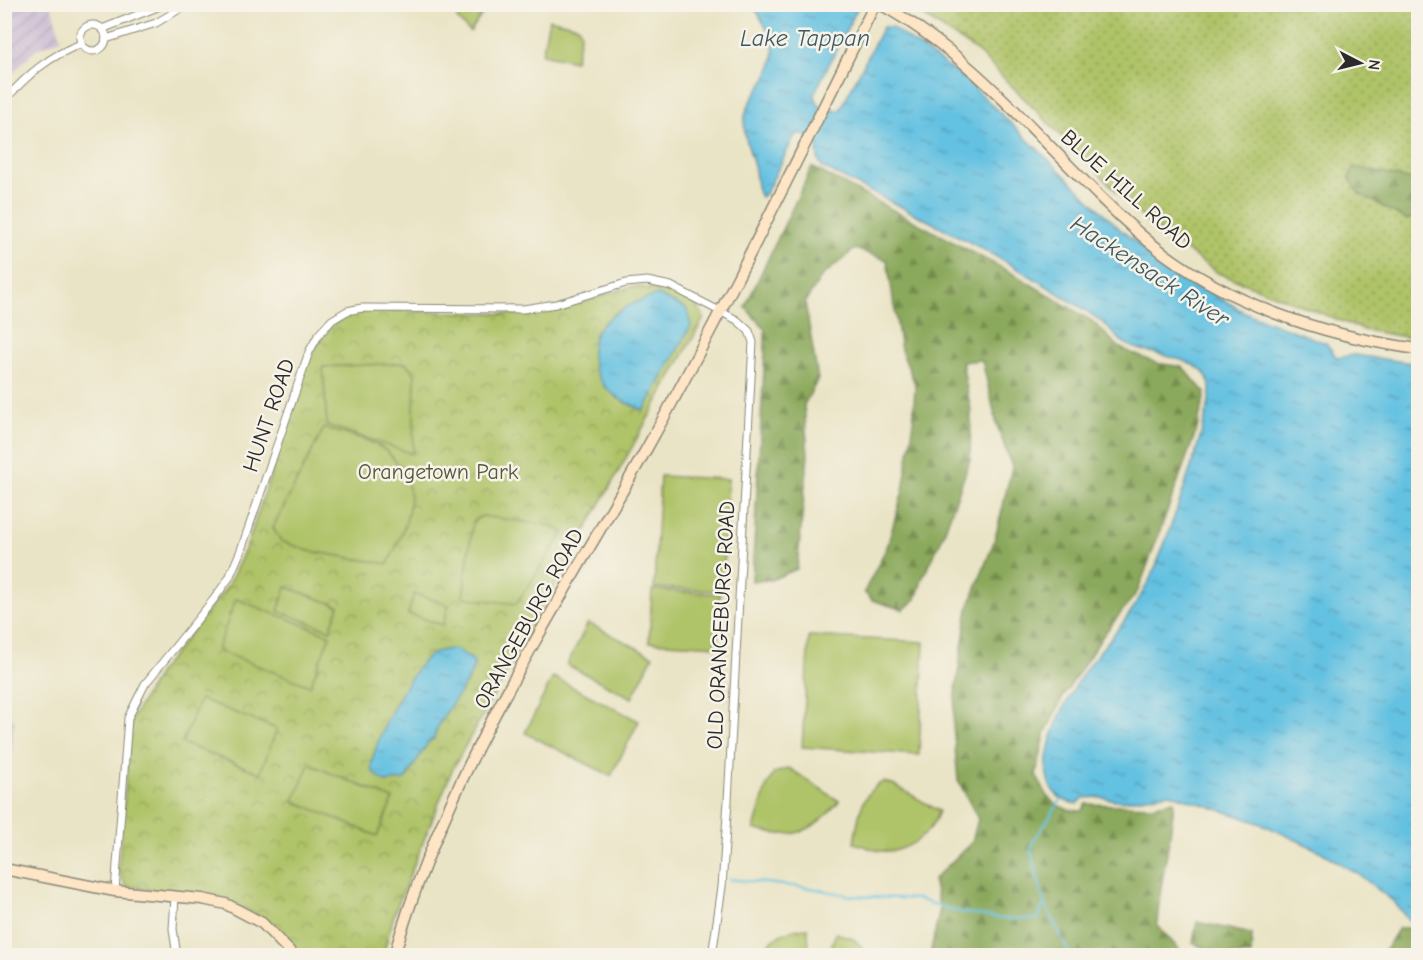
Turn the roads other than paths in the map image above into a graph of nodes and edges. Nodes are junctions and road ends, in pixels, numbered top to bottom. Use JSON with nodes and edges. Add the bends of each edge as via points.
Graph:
{"nodes":[{"id":1,"x":165,"y":4,"type":"edge"},
{"id":2,"x":875,"y":4,"type":"edge"},
{"id":3,"x":880,"y":4,"type":"edge"},
{"id":4,"x":187,"y":5,"type":"edge"},
{"id":5,"x":139,"y":16,"type":"junction"},
{"id":6,"x":142,"y":28,"type":"junction"},
{"id":7,"x":102,"y":29,"type":"junction"},
{"id":8,"x":106,"y":39,"type":"junction"},
{"id":9,"x":81,"y":44,"type":"junction"},
{"id":10,"x":4,"y":101,"type":"edge"},
{"id":11,"x":720,"y":312,"type":"junction"},
{"id":12,"x":1419,"y":349,"type":"edge"},
{"id":13,"x":4,"y":869,"type":"edge"},
{"id":14,"x":115,"y":891,"type":"junction"},
{"id":15,"x":175,"y":897,"type":"junction"},
{"id":16,"x":177,"y":956,"type":"edge"},
{"id":17,"x":294,"y":956,"type":"edge"},
{"id":18,"x":394,"y":956,"type":"edge"},
{"id":19,"x":712,"y":956,"type":"edge"}],
"edges":[{"from":1,"to":5,"type":"street"},
{"from":2,"to":11,"type":"main road","name":"ORANGEBURG ROAD"},
{"from":3,"to":12,"type":"main road","name":"BLUE HILL ROAD","via":[[957,57],[1124,218],[1176,262],[1229,292],[1315,327]]},
{"from":4,"to":6,"type":"street"},
{"from":5,"to":6,"type":"street"},
{"from":5,"to":7,"type":"street"},
{"from":6,"to":8,"type":"street"},
{"from":7,"to":8,"type":"street"},
{"from":7,"to":9,"type":"street","via":[[95,25],[86,27],[80,33]]},
{"from":8,"to":9,"type":"street","via":[[102,48],[94,52],[85,50]]},
{"from":9,"to":10,"type":"street","via":[[53,56]]},
{"from":11,"to":14,"type":"street","name":"HUNT ROAD","via":[[671,286],[637,281],[523,309],[380,306],[347,311],[332,320],[309,352],[229,578],[160,662],[128,718]]},
{"from":11,"to":18,"type":"main road","name":"ORANGEBURG ROAD","via":[[475,753],[431,851]]},
{"from":11,"to":19,"type":"street","name":"OLD ORANGEBURG ROAD","via":[[749,331],[753,355],[722,887]]},
{"from":13,"to":14,"type":"main road"},
{"from":14,"to":15,"type":"main road"},
{"from":15,"to":16,"type":"street","via":[[173,929]]},
{"from":15,"to":17,"type":"main road","via":[[210,901],[245,912],[262,923]]}]}
